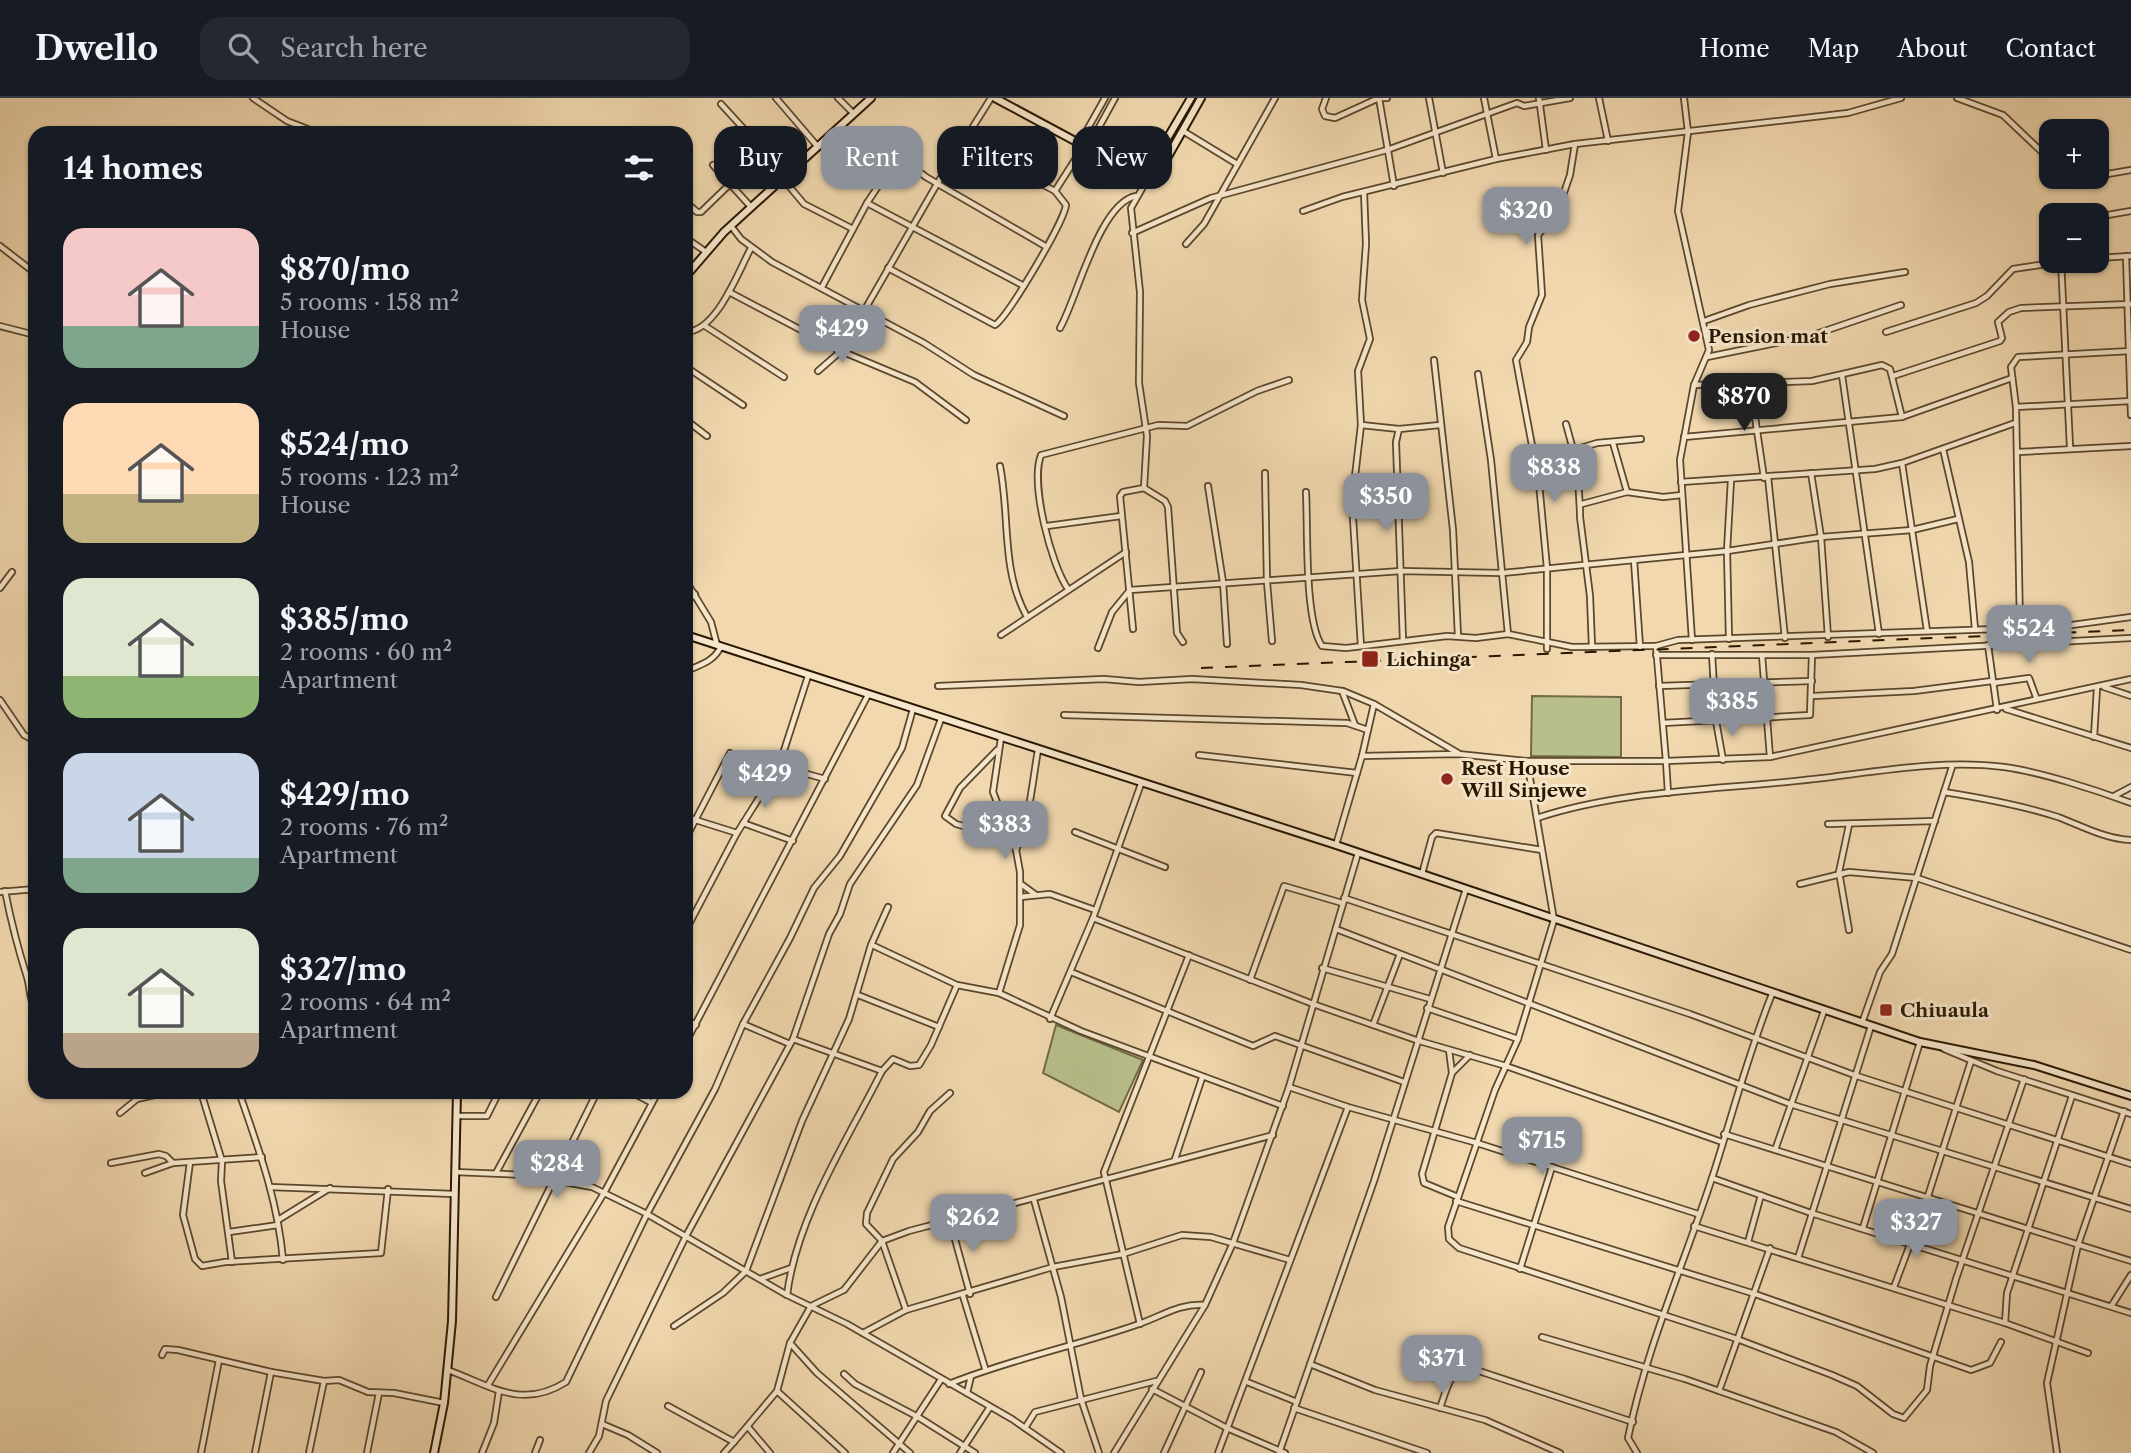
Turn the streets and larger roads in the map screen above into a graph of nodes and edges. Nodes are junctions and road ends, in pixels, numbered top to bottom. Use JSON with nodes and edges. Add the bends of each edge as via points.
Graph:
{"nodes":[{"id":1,"x":253,"y":98,"type":"edge"},
{"id":2,"x":776,"y":98,"type":"edge"},
{"id":3,"x":838,"y":98,"type":"edge"},
{"id":4,"x":871,"y":98,"type":"edge"},
{"id":5,"x":993,"y":98,"type":"edge"},
{"id":6,"x":1105,"y":98,"type":"edge"},
{"id":7,"x":1115,"y":98,"type":"edge"},
{"id":8,"x":1191,"y":98,"type":"edge"},
{"id":9,"x":1201,"y":98,"type":"edge"},
{"id":10,"x":1275,"y":98,"type":"edge"},
{"id":11,"x":1326,"y":98,"type":"edge"},
{"id":12,"x":1379,"y":98,"type":"edge"},
{"id":13,"x":1387,"y":98,"type":"edge"},
{"id":14,"x":1429,"y":98,"type":"edge"},
{"id":15,"x":1484,"y":98,"type":"edge"},
{"id":16,"x":1570,"y":98,"type":"edge"},
{"id":17,"x":1600,"y":98,"type":"edge"},
{"id":18,"x":1684,"y":98,"type":"edge"},
{"id":19,"x":1901,"y":98,"type":"edge"},
{"id":20,"x":1956,"y":98,"type":"edge"},
{"id":21,"x":1539,"y":101,"type":"edge"},
{"id":22,"x":721,"y":104,"type":"dead end"},
{"id":23,"x":1486,"y":112,"type":"junction"},
{"id":24,"x":854,"y":114,"type":"junction"},
{"id":25,"x":300,"y":126,"type":"edge"},
{"id":26,"x":740,"y":126,"type":"edge"},
{"id":27,"x":974,"y":126,"type":"edge"},
{"id":28,"x":1089,"y":126,"type":"edge"},
{"id":29,"x":1100,"y":126,"type":"edge"},
{"id":30,"x":1172,"y":130,"type":"edge"},
{"id":31,"x":1183,"y":131,"type":"junction"},
{"id":32,"x":1436,"y":131,"type":"junction"},
{"id":33,"x":1688,"y":132,"type":"junction"},
{"id":34,"x":1072,"y":140,"type":"edge"},
{"id":35,"x":1608,"y":141,"type":"junction"},
{"id":36,"x":1575,"y":144,"type":"junction"},
{"id":37,"x":818,"y":147,"type":"junction"},
{"id":38,"x":2039,"y":149,"type":"edge"},
{"id":39,"x":1172,"y":150,"type":"edge"},
{"id":40,"x":1387,"y":150,"type":"junction"},
{"id":41,"x":1546,"y":150,"type":"junction"},
{"id":42,"x":807,"y":157,"type":"edge"},
{"id":43,"x":1496,"y":159,"type":"junction"},
{"id":44,"x":1237,"y":163,"type":"junction"},
{"id":45,"x":1072,"y":164,"type":"edge"},
{"id":46,"x":2131,"y":170,"type":"edge"},
{"id":47,"x":1443,"y":173,"type":"junction"},
{"id":48,"x":923,"y":174,"type":"edge"},
{"id":49,"x":2109,"y":174,"type":"edge"},
{"id":50,"x":937,"y":184,"type":"joint"},
{"id":51,"x":1394,"y":186,"type":"junction"},
{"id":52,"x":725,"y":189,"type":"edge"},
{"id":53,"x":735,"y":189,"type":"edge"},
{"id":54,"x":771,"y":189,"type":"edge"},
{"id":55,"x":794,"y":189,"type":"edge"},
{"id":56,"x":876,"y":189,"type":"edge"},
{"id":57,"x":946,"y":189,"type":"edge"},
{"id":58,"x":1051,"y":189,"type":"edge"},
{"id":59,"x":1141,"y":189,"type":"edge"},
{"id":60,"x":1055,"y":191,"type":"junction"},
{"id":61,"x":1364,"y":192,"type":"junction"},
{"id":62,"x":1219,"y":195,"type":"junction"},
{"id":63,"x":1136,"y":196,"type":"junction"},
{"id":64,"x":867,"y":203,"type":"junction"},
{"id":65,"x":751,"y":207,"type":"junction"},
{"id":66,"x":693,"y":208,"type":"edge"},
{"id":67,"x":1303,"y":211,"type":"dead end"},
{"id":68,"x":2131,"y":211,"type":"edge"},
{"id":69,"x":2109,"y":215,"type":"edge"},
{"id":70,"x":731,"y":226,"type":"junction"},
{"id":71,"x":913,"y":227,"type":"junction"},
{"id":72,"x":853,"y":229,"type":"junction"},
{"id":73,"x":1132,"y":233,"type":"junction"},
{"id":74,"x":693,"y":243,"type":"edge"},
{"id":75,"x":1186,"y":244,"type":"dead end"},
{"id":76,"x":0,"y":246,"type":"edge"},
{"id":77,"x":1045,"y":246,"type":"junction"},
{"id":78,"x":751,"y":248,"type":"junction"},
{"id":79,"x":706,"y":252,"type":"junction"},
{"id":80,"x":2128,"y":256,"type":"edge"},
{"id":81,"x":2109,"y":257,"type":"edge"},
{"id":82,"x":2039,"y":265,"type":"edge"},
{"id":83,"x":28,"y":268,"type":"edge"},
{"id":84,"x":693,"y":268,"type":"edge"},
{"id":85,"x":888,"y":268,"type":"junction"},
{"id":86,"x":1905,"y":272,"type":"dead end"},
{"id":87,"x":2062,"y":273,"type":"edge"},
{"id":88,"x":1024,"y":286,"type":"junction"},
{"id":89,"x":822,"y":288,"type":"junction"},
{"id":90,"x":730,"y":292,"type":"junction"},
{"id":91,"x":2129,"y":304,"type":"edge"},
{"id":92,"x":1901,"y":305,"type":"dead end"},
{"id":93,"x":2063,"y":305,"type":"junction"},
{"id":94,"x":864,"y":310,"type":"junction"},
{"id":95,"x":1704,"y":321,"type":"junction"},
{"id":96,"x":0,"y":326,"type":"edge"},
{"id":97,"x":705,"y":326,"type":"junction"},
{"id":98,"x":1060,"y":328,"type":"dead end"},
{"id":99,"x":693,"y":330,"type":"edge"},
{"id":100,"x":1886,"y":332,"type":"dead end"},
{"id":101,"x":28,"y":333,"type":"edge"},
{"id":102,"x":841,"y":351,"type":"junction"},
{"id":103,"x":2129,"y":351,"type":"edge"},
{"id":104,"x":2066,"y":355,"type":"junction"},
{"id":105,"x":1707,"y":357,"type":"junction"},
{"id":106,"x":1434,"y":360,"type":"dead end"},
{"id":107,"x":818,"y":371,"type":"dead end"},
{"id":108,"x":693,"y":372,"type":"edge"},
{"id":109,"x":1478,"y":374,"type":"dead end"},
{"id":110,"x":1842,"y":375,"type":"junction"},
{"id":111,"x":1893,"y":376,"type":"junction"},
{"id":112,"x":784,"y":377,"type":"dead end"},
{"id":113,"x":2012,"y":379,"type":"junction"},
{"id":114,"x":1289,"y":380,"type":"dead end"},
{"id":115,"x":1750,"y":383,"type":"junction"},
{"id":116,"x":1694,"y":385,"type":"junction"},
{"id":117,"x":2130,"y":401,"type":"edge"},
{"id":118,"x":2068,"y":403,"type":"junction"},
{"id":119,"x":743,"y":405,"type":"dead end"},
{"id":120,"x":2016,"y":407,"type":"junction"},
{"id":121,"x":1064,"y":415,"type":"dead end"},
{"id":122,"x":2131,"y":415,"type":"edge"},
{"id":123,"x":1902,"y":417,"type":"junction"},
{"id":124,"x":966,"y":420,"type":"dead end"},
{"id":125,"x":2015,"y":423,"type":"junction"},
{"id":126,"x":1566,"y":424,"type":"dead end"},
{"id":127,"x":1850,"y":424,"type":"junction"},
{"id":128,"x":693,"y":425,"type":"edge"},
{"id":129,"x":1361,"y":425,"type":"junction"},
{"id":130,"x":1440,"y":425,"type":"junction"},
{"id":131,"x":1399,"y":429,"type":"junction"},
{"id":132,"x":1146,"y":430,"type":"junction"},
{"id":133,"x":1756,"y":431,"type":"junction"},
{"id":134,"x":707,"y":436,"type":"dead end"},
{"id":135,"x":1683,"y":437,"type":"junction"},
{"id":136,"x":1641,"y":439,"type":"dead end"},
{"id":137,"x":1613,"y":443,"type":"junction"},
{"id":138,"x":2131,"y":446,"type":"edge"},
{"id":139,"x":2070,"y":447,"type":"junction"},
{"id":140,"x":1943,"y":449,"type":"junction"},
{"id":141,"x":1574,"y":450,"type":"junction"},
{"id":142,"x":2018,"y":452,"type":"junction"},
{"id":143,"x":1902,"y":463,"type":"junction"},
{"id":144,"x":999,"y":466,"type":"dead end"},
{"id":145,"x":1855,"y":471,"type":"junction"},
{"id":146,"x":1265,"y":473,"type":"dead end"},
{"id":147,"x":1811,"y":473,"type":"junction"},
{"id":148,"x":1766,"y":478,"type":"junction"},
{"id":149,"x":1731,"y":480,"type":"junction"},
{"id":150,"x":1681,"y":482,"type":"junction"},
{"id":151,"x":1208,"y":485,"type":"dead end"},
{"id":152,"x":1143,"y":488,"type":"junction"},
{"id":153,"x":1306,"y":492,"type":"dead end"},
{"id":154,"x":1627,"y":492,"type":"junction"},
{"id":155,"x":1682,"y":495,"type":"junction"},
{"id":156,"x":1582,"y":504,"type":"junction"},
{"id":157,"x":1121,"y":516,"type":"junction"},
{"id":158,"x":1958,"y":519,"type":"junction"},
{"id":159,"x":1047,"y":526,"type":"junction"},
{"id":160,"x":1912,"y":530,"type":"junction"},
{"id":161,"x":1866,"y":534,"type":"junction"},
{"id":162,"x":1821,"y":537,"type":"junction"},
{"id":163,"x":1775,"y":545,"type":"junction"},
{"id":164,"x":1727,"y":551,"type":"junction"},
{"id":165,"x":1126,"y":552,"type":"junction"},
{"id":166,"x":1685,"y":553,"type":"junction"},
{"id":167,"x":1634,"y":560,"type":"junction"},
{"id":168,"x":1586,"y":566,"type":"junction"},
{"id":169,"x":1547,"y":568,"type":"junction"},
{"id":170,"x":1401,"y":571,"type":"junction"},
{"id":171,"x":12,"y":572,"type":"dead end"},
{"id":172,"x":1457,"y":573,"type":"junction"},
{"id":173,"x":1502,"y":573,"type":"junction"},
{"id":174,"x":1357,"y":574,"type":"junction"},
{"id":175,"x":1308,"y":579,"type":"junction"},
{"id":176,"x":1223,"y":582,"type":"junction"},
{"id":177,"x":1267,"y":582,"type":"junction"},
{"id":178,"x":1173,"y":586,"type":"junction"},
{"id":179,"x":0,"y":588,"type":"edge"},
{"id":180,"x":1068,"y":589,"type":"junction"},
{"id":181,"x":693,"y":590,"type":"edge"},
{"id":182,"x":1130,"y":590,"type":"junction"},
{"id":183,"x":695,"y":593,"type":"joint"},
{"id":184,"x":1026,"y":615,"type":"junction"},
{"id":185,"x":2131,"y":617,"type":"edge"},
{"id":186,"x":2020,"y":628,"type":"junction"},
{"id":187,"x":1133,"y":629,"type":"dead end"},
{"id":188,"x":1975,"y":629,"type":"junction"},
{"id":189,"x":1927,"y":631,"type":"junction"},
{"id":190,"x":1508,"y":634,"type":"junction"},
{"id":191,"x":1879,"y":634,"type":"junction"},
{"id":192,"x":1001,"y":635,"type":"dead end"},
{"id":193,"x":1458,"y":636,"type":"junction"},
{"id":194,"x":693,"y":637,"type":"edge"},
{"id":195,"x":1828,"y":637,"type":"junction"},
{"id":196,"x":1785,"y":638,"type":"junction"},
{"id":197,"x":2131,"y":638,"type":"edge"},
{"id":198,"x":1729,"y":639,"type":"junction"},
{"id":199,"x":1692,"y":640,"type":"junction"},
{"id":200,"x":1272,"y":641,"type":"dead end"},
{"id":201,"x":1403,"y":641,"type":"junction"},
{"id":202,"x":1183,"y":642,"type":"dead end"},
{"id":203,"x":719,"y":645,"type":"junction"},
{"id":204,"x":1227,"y":645,"type":"dead end"},
{"id":205,"x":1988,"y":645,"type":"junction"},
{"id":206,"x":1361,"y":646,"type":"junction"},
{"id":207,"x":1548,"y":646,"type":"junction"},
{"id":208,"x":1656,"y":646,"type":"junction"},
{"id":209,"x":1592,"y":647,"type":"junction"},
{"id":210,"x":1640,"y":647,"type":"junction"},
{"id":211,"x":1097,"y":648,"type":"dead end"},
{"id":212,"x":1712,"y":654,"type":"junction"},
{"id":213,"x":1762,"y":654,"type":"junction"},
{"id":214,"x":1812,"y":654,"type":"junction"},
{"id":215,"x":1656,"y":655,"type":"junction"},
{"id":216,"x":693,"y":668,"type":"edge"},
{"id":217,"x":808,"y":676,"type":"junction"},
{"id":218,"x":2131,"y":679,"type":"edge"},
{"id":219,"x":1812,"y":681,"type":"junction"},
{"id":220,"x":1993,"y":682,"type":"junction"},
{"id":221,"x":1763,"y":683,"type":"junction"},
{"id":222,"x":1712,"y":684,"type":"junction"},
{"id":223,"x":938,"y":686,"type":"dead end"},
{"id":224,"x":1659,"y":686,"type":"junction"},
{"id":225,"x":2100,"y":687,"type":"junction"},
{"id":226,"x":1342,"y":691,"type":"junction"},
{"id":227,"x":868,"y":695,"type":"junction"},
{"id":228,"x":1813,"y":696,"type":"junction"},
{"id":229,"x":2131,"y":696,"type":"edge"},
{"id":230,"x":2036,"y":697,"type":"junction"},
{"id":231,"x":0,"y":700,"type":"edge"},
{"id":232,"x":1374,"y":704,"type":"junction"},
{"id":233,"x":913,"y":709,"type":"junction"},
{"id":234,"x":2005,"y":709,"type":"junction"},
{"id":235,"x":1997,"y":710,"type":"junction"},
{"id":236,"x":1064,"y":715,"type":"dead end"},
{"id":237,"x":941,"y":719,"type":"junction"},
{"id":238,"x":1766,"y":720,"type":"junction"},
{"id":239,"x":1716,"y":721,"type":"junction"},
{"id":240,"x":1663,"y":723,"type":"junction"},
{"id":241,"x":1355,"y":725,"type":"junction"},
{"id":242,"x":1368,"y":730,"type":"junction"},
{"id":243,"x":28,"y":737,"type":"edge"},
{"id":244,"x":2094,"y":737,"type":"junction"},
{"id":245,"x":1001,"y":738,"type":"junction"},
{"id":246,"x":2131,"y":748,"type":"edge"},
{"id":247,"x":998,"y":750,"type":"junction"},
{"id":248,"x":1038,"y":750,"type":"junction"},
{"id":249,"x":730,"y":753,"type":"dead end"},
{"id":250,"x":1458,"y":754,"type":"junction"},
{"id":251,"x":1199,"y":755,"type":"dead end"},
{"id":252,"x":1362,"y":756,"type":"junction"},
{"id":253,"x":1770,"y":757,"type":"junction"},
{"id":254,"x":1723,"y":760,"type":"junction"},
{"id":255,"x":1527,"y":761,"type":"junction"},
{"id":256,"x":1666,"y":761,"type":"junction"},
{"id":257,"x":779,"y":766,"type":"junction"},
{"id":258,"x":1952,"y":767,"type":"junction"},
{"id":259,"x":1357,"y":773,"type":"junction"},
{"id":260,"x":825,"y":779,"type":"junction"},
{"id":261,"x":1142,"y":784,"type":"junction"},
{"id":262,"x":2131,"y":787,"type":"edge"},
{"id":263,"x":1944,"y":792,"type":"junction"},
{"id":264,"x":1668,"y":793,"type":"junction"},
{"id":265,"x":2113,"y":797,"type":"junction"},
{"id":266,"x":2131,"y":803,"type":"edge"},
{"id":267,"x":996,"y":805,"type":"junction"},
{"id":268,"x":1536,"y":818,"type":"junction"},
{"id":269,"x":694,"y":820,"type":"joint"},
{"id":270,"x":1935,"y":821,"type":"junction"},
{"id":271,"x":743,"y":823,"type":"junction"},
{"id":272,"x":1828,"y":824,"type":"dead end"},
{"id":273,"x":1849,"y":825,"type":"junction"},
{"id":274,"x":1075,"y":832,"type":"dead end"},
{"id":275,"x":737,"y":833,"type":"junction"},
{"id":276,"x":2131,"y":840,"type":"edge"},
{"id":277,"x":793,"y":841,"type":"junction"},
{"id":278,"x":1336,"y":845,"type":"junction"},
{"id":279,"x":1116,"y":849,"type":"junction"},
{"id":280,"x":1016,"y":850,"type":"junction"},
{"id":281,"x":1542,"y":850,"type":"junction"},
{"id":282,"x":1358,"y":853,"type":"junction"},
{"id":283,"x":1165,"y":867,"type":"dead end"},
{"id":284,"x":1839,"y":873,"type":"junction"},
{"id":285,"x":1422,"y":874,"type":"junction"},
{"id":286,"x":1917,"y":878,"type":"junction"},
{"id":287,"x":1020,"y":883,"type":"junction"},
{"id":288,"x":1800,"y":884,"type":"dead end"},
{"id":289,"x":28,"y":889,"type":"edge"},
{"id":290,"x":1466,"y":889,"type":"junction"},
{"id":291,"x":2,"y":891,"type":"edge"},
{"id":292,"x":1037,"y":895,"type":"junction"},
{"id":293,"x":1020,"y":897,"type":"junction"},
{"id":294,"x":1343,"y":900,"type":"junction"},
{"id":295,"x":888,"y":907,"type":"dead end"},
{"id":296,"x":1095,"y":910,"type":"junction"},
{"id":297,"x":693,"y":917,"type":"edge"},
{"id":298,"x":1093,"y":918,"type":"junction"},
{"id":299,"x":1554,"y":920,"type":"junction"},
{"id":300,"x":1336,"y":929,"type":"junction"},
{"id":301,"x":1849,"y":930,"type":"dead end"},
{"id":302,"x":1450,"y":935,"type":"junction"},
{"id":303,"x":872,"y":945,"type":"junction"},
{"id":304,"x":2131,"y":950,"type":"edge"},
{"id":305,"x":1400,"y":954,"type":"junction"},
{"id":306,"x":1188,"y":955,"type":"junction"},
{"id":307,"x":1541,"y":964,"type":"junction"},
{"id":308,"x":1322,"y":968,"type":"junction"},
{"id":309,"x":1439,"y":969,"type":"junction"},
{"id":310,"x":1071,"y":972,"type":"junction"},
{"id":311,"x":28,"y":980,"type":"edge"},
{"id":312,"x":1250,"y":980,"type":"junction"},
{"id":313,"x":957,"y":985,"type":"junction"},
{"id":314,"x":1387,"y":985,"type":"junction"},
{"id":315,"x":999,"y":992,"type":"junction"},
{"id":316,"x":1772,"y":994,"type":"junction"},
{"id":317,"x":858,"y":995,"type":"junction"},
{"id":318,"x":1430,"y":999,"type":"junction"},
{"id":319,"x":1313,"y":1004,"type":"junction"},
{"id":320,"x":1528,"y":1004,"type":"junction"},
{"id":321,"x":1427,"y":1008,"type":"junction"},
{"id":322,"x":1166,"y":1010,"type":"junction"},
{"id":323,"x":1824,"y":1011,"type":"junction"},
{"id":324,"x":1050,"y":1018,"type":"junction"},
{"id":325,"x":693,"y":1023,"type":"edge"},
{"id":326,"x":1863,"y":1023,"type":"junction"},
{"id":327,"x":743,"y":1024,"type":"junction"},
{"id":328,"x":696,"y":1025,"type":"junction"},
{"id":329,"x":1373,"y":1025,"type":"junction"},
{"id":330,"x":1871,"y":1026,"type":"junction"},
{"id":331,"x":939,"y":1027,"type":"junction"},
{"id":332,"x":693,"y":1030,"type":"edge"},
{"id":333,"x":1518,"y":1039,"type":"junction"},
{"id":334,"x":1755,"y":1039,"type":"junction"},
{"id":335,"x":1416,"y":1040,"type":"junction"},
{"id":336,"x":792,"y":1042,"type":"junction"},
{"id":337,"x":1920,"y":1042,"type":"junction"},
{"id":338,"x":1302,"y":1046,"type":"junction"},
{"id":339,"x":1940,"y":1047,"type":"junction"},
{"id":340,"x":1449,"y":1049,"type":"junction"},
{"id":341,"x":835,"y":1053,"type":"junction"},
{"id":342,"x":1470,"y":1055,"type":"junction"},
{"id":343,"x":1147,"y":1058,"type":"junction"},
{"id":344,"x":1809,"y":1059,"type":"junction"},
{"id":345,"x":1971,"y":1060,"type":"junction"},
{"id":346,"x":1506,"y":1066,"type":"junction"},
{"id":347,"x":883,"y":1072,"type":"junction"},
{"id":348,"x":1452,"y":1073,"type":"junction"},
{"id":349,"x":1857,"y":1076,"type":"junction"},
{"id":350,"x":1202,"y":1078,"type":"junction"},
{"id":351,"x":2024,"y":1079,"type":"junction"},
{"id":352,"x":1404,"y":1083,"type":"junction"},
{"id":353,"x":1738,"y":1086,"type":"junction"},
{"id":354,"x":1289,"y":1087,"type":"junction"},
{"id":355,"x":1906,"y":1092,"type":"junction"},
{"id":356,"x":950,"y":1093,"type":"dead end"},
{"id":357,"x":2072,"y":1096,"type":"junction"},
{"id":358,"x":2131,"y":1096,"type":"edge"},
{"id":359,"x":137,"y":1099,"type":"edge"},
{"id":360,"x":203,"y":1099,"type":"edge"},
{"id":361,"x":241,"y":1099,"type":"edge"},
{"id":362,"x":457,"y":1099,"type":"edge"},
{"id":363,"x":496,"y":1099,"type":"edge"},
{"id":364,"x":536,"y":1099,"type":"edge"},
{"id":365,"x":594,"y":1099,"type":"edge"},
{"id":366,"x":644,"y":1099,"type":"edge"},
{"id":367,"x":654,"y":1099,"type":"edge"},
{"id":368,"x":652,"y":1103,"type":"junction"},
{"id":369,"x":1790,"y":1104,"type":"junction"},
{"id":370,"x":1283,"y":1106,"type":"junction"},
{"id":371,"x":1348,"y":1108,"type":"junction"},
{"id":372,"x":1956,"y":1108,"type":"junction"},
{"id":373,"x":2124,"y":1111,"type":"junction"},
{"id":374,"x":120,"y":1113,"type":"dead end"},
{"id":375,"x":2131,"y":1114,"type":"edge"},
{"id":376,"x":457,"y":1116,"type":"junction"},
{"id":377,"x":1841,"y":1118,"type":"junction"},
{"id":378,"x":1394,"y":1120,"type":"junction"},
{"id":379,"x":2008,"y":1126,"type":"junction"},
{"id":380,"x":1435,"y":1131,"type":"junction"},
{"id":381,"x":1724,"y":1134,"type":"junction"},
{"id":382,"x":1273,"y":1135,"type":"junction"},
{"id":383,"x":1894,"y":1135,"type":"junction"},
{"id":384,"x":2057,"y":1139,"type":"junction"},
{"id":385,"x":1722,"y":1142,"type":"junction"},
{"id":386,"x":1477,"y":1143,"type":"junction"},
{"id":387,"x":1775,"y":1150,"type":"junction"},
{"id":388,"x":1943,"y":1152,"type":"junction"},
{"id":389,"x":2109,"y":1156,"type":"junction"},
{"id":390,"x":262,"y":1157,"type":"junction"},
{"id":391,"x":1175,"y":1159,"type":"junction"},
{"id":392,"x":222,"y":1161,"type":"junction"},
{"id":393,"x":190,"y":1162,"type":"junction"},
{"id":394,"x":111,"y":1163,"type":"dead end"},
{"id":395,"x":173,"y":1163,"type":"junction"},
{"id":396,"x":2131,"y":1164,"type":"edge"},
{"id":397,"x":1993,"y":1166,"type":"junction"},
{"id":398,"x":1552,"y":1167,"type":"junction"},
{"id":399,"x":1825,"y":1167,"type":"junction"},
{"id":400,"x":455,"y":1172,"type":"junction"},
{"id":401,"x":145,"y":1173,"type":"dead end"},
{"id":402,"x":496,"y":1173,"type":"junction"},
{"id":403,"x":1712,"y":1178,"type":"junction"},
{"id":404,"x":554,"y":1179,"type":"junction"},
{"id":405,"x":1105,"y":1181,"type":"junction"},
{"id":406,"x":2044,"y":1181,"type":"junction"},
{"id":407,"x":1877,"y":1183,"type":"junction"},
{"id":408,"x":270,"y":1187,"type":"junction"},
{"id":409,"x":332,"y":1187,"type":"junction"},
{"id":410,"x":388,"y":1189,"type":"junction"},
{"id":411,"x":604,"y":1193,"type":"junction"},
{"id":412,"x":454,"y":1194,"type":"junction"},
{"id":413,"x":1761,"y":1195,"type":"junction"},
{"id":414,"x":2093,"y":1197,"type":"junction"},
{"id":415,"x":1457,"y":1199,"type":"junction"},
{"id":416,"x":1927,"y":1199,"type":"junction"},
{"id":417,"x":1034,"y":1200,"type":"junction"},
{"id":418,"x":2131,"y":1209,"type":"edge"},
{"id":419,"x":1811,"y":1213,"type":"junction"},
{"id":420,"x":647,"y":1214,"type":"junction"},
{"id":421,"x":1698,"y":1214,"type":"junction"},
{"id":422,"x":1976,"y":1215,"type":"junction"},
{"id":423,"x":950,"y":1221,"type":"junction"},
{"id":424,"x":278,"y":1223,"type":"junction"},
{"id":425,"x":1534,"y":1224,"type":"junction"},
{"id":426,"x":1694,"y":1226,"type":"junction"},
{"id":427,"x":1863,"y":1228,"type":"junction"},
{"id":428,"x":2027,"y":1231,"type":"junction"},
{"id":429,"x":229,"y":1232,"type":"junction"},
{"id":430,"x":686,"y":1236,"type":"junction"},
{"id":431,"x":882,"y":1241,"type":"junction"},
{"id":432,"x":1748,"y":1242,"type":"junction"},
{"id":433,"x":1233,"y":1243,"type":"junction"},
{"id":434,"x":1911,"y":1244,"type":"junction"},
{"id":435,"x":2078,"y":1245,"type":"junction"},
{"id":436,"x":1770,"y":1248,"type":"junction"},
{"id":437,"x":1123,"y":1254,"type":"junction"},
{"id":438,"x":1798,"y":1258,"type":"junction"},
{"id":439,"x":283,"y":1260,"type":"junction"},
{"id":440,"x":1290,"y":1260,"type":"junction"},
{"id":441,"x":1963,"y":1261,"type":"junction"},
{"id":442,"x":2131,"y":1261,"type":"edge"},
{"id":443,"x":232,"y":1262,"type":"junction"},
{"id":444,"x":1053,"y":1267,"type":"junction"},
{"id":445,"x":791,"y":1268,"type":"junction"},
{"id":446,"x":1520,"y":1269,"type":"junction"},
{"id":447,"x":1677,"y":1270,"type":"junction"},
{"id":448,"x":746,"y":1271,"type":"junction"},
{"id":449,"x":2013,"y":1275,"type":"junction"},
{"id":450,"x":2131,"y":1275,"type":"edge"},
{"id":451,"x":760,"y":1279,"type":"junction"},
{"id":452,"x":1894,"y":1287,"type":"junction"},
{"id":453,"x":2067,"y":1292,"type":"junction"},
{"id":454,"x":970,"y":1294,"type":"junction"},
{"id":455,"x":1755,"y":1294,"type":"junction"},
{"id":456,"x":787,"y":1295,"type":"junction"},
{"id":457,"x":963,"y":1296,"type":"junction"},
{"id":458,"x":496,"y":1297,"type":"dead end"},
{"id":459,"x":1205,"y":1305,"type":"junction"},
{"id":460,"x":2112,"y":1305,"type":"junction"},
{"id":461,"x":811,"y":1306,"type":"junction"},
{"id":462,"x":1949,"y":1307,"type":"junction"},
{"id":463,"x":906,"y":1310,"type":"junction"},
{"id":464,"x":2131,"y":1313,"type":"edge"},
{"id":465,"x":1663,"y":1314,"type":"junction"},
{"id":466,"x":2006,"y":1323,"type":"junction"},
{"id":467,"x":1140,"y":1324,"type":"junction"},
{"id":468,"x":674,"y":1326,"type":"dead end"},
{"id":469,"x":862,"y":1333,"type":"junction"},
{"id":470,"x":1542,"y":1337,"type":"dead end"},
{"id":471,"x":1737,"y":1339,"type":"junction"},
{"id":472,"x":2055,"y":1341,"type":"junction"},
{"id":473,"x":2001,"y":1342,"type":"dead end"},
{"id":474,"x":790,"y":1343,"type":"junction"},
{"id":475,"x":1069,"y":1345,"type":"junction"},
{"id":476,"x":2088,"y":1353,"type":"dead end"},
{"id":477,"x":162,"y":1354,"type":"dead end"},
{"id":478,"x":1933,"y":1357,"type":"junction"},
{"id":479,"x":219,"y":1360,"type":"junction"},
{"id":480,"x":1310,"y":1364,"type":"junction"},
{"id":481,"x":1648,"y":1366,"type":"junction"},
{"id":482,"x":985,"y":1368,"type":"junction"},
{"id":483,"x":448,"y":1370,"type":"junction"},
{"id":484,"x":271,"y":1372,"type":"junction"},
{"id":485,"x":1201,"y":1372,"type":"dead end"},
{"id":486,"x":844,"y":1374,"type":"dead end"},
{"id":487,"x":971,"y":1375,"type":"junction"},
{"id":488,"x":940,"y":1380,"type":"junction"},
{"id":489,"x":324,"y":1381,"type":"junction"},
{"id":490,"x":1156,"y":1381,"type":"junction"},
{"id":491,"x":1247,"y":1381,"type":"junction"},
{"id":492,"x":948,"y":1384,"type":"junction"},
{"id":493,"x":488,"y":1385,"type":"junction"},
{"id":494,"x":1152,"y":1389,"type":"junction"},
{"id":495,"x":499,"y":1391,"type":"junction"},
{"id":496,"x":777,"y":1391,"type":"junction"},
{"id":497,"x":1718,"y":1391,"type":"junction"},
{"id":498,"x":967,"y":1392,"type":"junction"},
{"id":499,"x":379,"y":1393,"type":"junction"},
{"id":500,"x":1081,"y":1399,"type":"junction"},
{"id":501,"x":444,"y":1403,"type":"junction"},
{"id":502,"x":1296,"y":1405,"type":"junction"},
{"id":503,"x":668,"y":1406,"type":"dead end"},
{"id":504,"x":990,"y":1407,"type":"junction"},
{"id":505,"x":1185,"y":1407,"type":"junction"},
{"id":506,"x":1440,"y":1408,"type":"junction"},
{"id":507,"x":918,"y":1417,"type":"junction"},
{"id":508,"x":1633,"y":1422,"type":"junction"},
{"id":509,"x":602,"y":1424,"type":"junction"},
{"id":510,"x":748,"y":1427,"type":"junction"},
{"id":511,"x":1025,"y":1428,"type":"junction"},
{"id":512,"x":1227,"y":1428,"type":"junction"},
{"id":513,"x":540,"y":1440,"type":"dead end"},
{"id":514,"x":734,"y":1441,"type":"junction"},
{"id":515,"x":900,"y":1444,"type":"junction"},
{"id":516,"x":965,"y":1446,"type":"junction"},
{"id":517,"x":1282,"y":1452,"type":"edge"},
{"id":518,"x":201,"y":1453,"type":"edge"},
{"id":519,"x":255,"y":1453,"type":"edge"},
{"id":520,"x":309,"y":1453,"type":"edge"},
{"id":521,"x":367,"y":1453,"type":"edge"},
{"id":522,"x":434,"y":1453,"type":"edge"},
{"id":523,"x":482,"y":1453,"type":"edge"},
{"id":524,"x":534,"y":1453,"type":"edge"},
{"id":525,"x":589,"y":1453,"type":"edge"},
{"id":526,"x":657,"y":1453,"type":"edge"},
{"id":527,"x":724,"y":1453,"type":"edge"},
{"id":528,"x":770,"y":1453,"type":"edge"},
{"id":529,"x":845,"y":1453,"type":"edge"},
{"id":530,"x":893,"y":1453,"type":"edge"},
{"id":531,"x":911,"y":1453,"type":"edge"},
{"id":532,"x":960,"y":1453,"type":"edge"},
{"id":533,"x":975,"y":1453,"type":"edge"},
{"id":534,"x":1061,"y":1453,"type":"edge"},
{"id":535,"x":1099,"y":1453,"type":"edge"},
{"id":536,"x":1114,"y":1453,"type":"edge"},
{"id":537,"x":1164,"y":1453,"type":"edge"},
{"id":538,"x":1218,"y":1453,"type":"edge"},
{"id":539,"x":1427,"y":1453,"type":"edge"},
{"id":540,"x":1560,"y":1453,"type":"edge"},
{"id":541,"x":1637,"y":1453,"type":"edge"},
{"id":542,"x":1873,"y":1453,"type":"edge"},
{"id":543,"x":2057,"y":1453,"type":"edge"}],
"edges":[{"from":1,"to":25,"type":"street"},
{"from":2,"to":37,"type":"street"},
{"from":3,"to":24,"type":"street"},
{"from":4,"to":24,"type":"street"},
{"from":5,"to":27,"type":"street"},
{"from":5,"to":34,"type":"street"},
{"from":6,"to":28,"type":"street"},
{"from":7,"to":29,"type":"street"},
{"from":8,"to":30,"type":"street"},
{"from":9,"to":31,"type":"street"},
{"from":10,"to":44,"type":"street"},
{"from":11,"to":12,"type":"street","via":[[1325,116],[1335,118]]},
{"from":12,"to":13,"type":"street"},
{"from":12,"to":40,"type":"street"},
{"from":14,"to":32,"type":"street"},
{"from":15,"to":23,"type":"street"},
{"from":16,"to":21,"type":"street"},
{"from":17,"to":35,"type":"street"},
{"from":18,"to":33,"type":"street"},
{"from":19,"to":33,"type":"street","via":[[1849,113]]},
{"from":20,"to":38,"type":"street","via":[[2003,116]]},
{"from":21,"to":23,"type":"street"},
{"from":21,"to":41,"type":"street"},
{"from":22,"to":26,"type":"street"},
{"from":23,"to":32,"type":"street"},
{"from":23,"to":43,"type":"street"},
{"from":24,"to":37,"type":"street"},
{"from":31,"to":39,"type":"street"},
{"from":31,"to":44,"type":"street"},
{"from":32,"to":40,"type":"street"},
{"from":32,"to":47,"type":"street"},
{"from":33,"to":35,"type":"street"},
{"from":33,"to":95,"type":"street","via":[[1678,211]]},
{"from":35,"to":36,"type":"street"},
{"from":36,"to":41,"type":"street"},
{"from":36,"to":169,"type":"street","via":[[1557,214],[1538,234],[1542,295],[1527,342],[1516,360],[1539,483]]},
{"from":37,"to":42,"type":"street"},
{"from":40,"to":51,"type":"street"},
{"from":40,"to":62,"type":"street"},
{"from":41,"to":43,"type":"street"},
{"from":43,"to":47,"type":"street"},
{"from":44,"to":62,"type":"street"},
{"from":45,"to":60,"type":"street"},
{"from":46,"to":49,"type":"street"},
{"from":47,"to":51,"type":"street"},
{"from":48,"to":50,"type":"street"},
{"from":50,"to":71,"type":"street"},
{"from":51,"to":61,"type":"street"},
{"from":52,"to":66,"type":"street","via":[[701,212]]},
{"from":53,"to":65,"type":"street"},
{"from":54,"to":65,"type":"street"},
{"from":55,"to":72,"type":"street","via":[[807,205]]},
{"from":56,"to":64,"type":"street"},
{"from":57,"to":77,"type":"street"},
{"from":58,"to":60,"type":"street"},
{"from":59,"to":63,"type":"street"},
{"from":60,"to":77,"type":"street","via":[[1066,210]]},
{"from":61,"to":67,"type":"street"},
{"from":61,"to":129,"type":"street","via":[[1367,226],[1362,300],[1370,339],[1358,371]]},
{"from":62,"to":73,"type":"street"},
{"from":62,"to":75,"type":"street","via":[[1204,224]]},
{"from":63,"to":73,"type":"street","via":[[1131,208]]},
{"from":63,"to":98,"type":"street","via":[[1121,204],[1105,228]]},
{"from":64,"to":71,"type":"street"},
{"from":64,"to":72,"type":"street"},
{"from":65,"to":70,"type":"street"},
{"from":68,"to":69,"type":"street"},
{"from":70,"to":78,"type":"street"},
{"from":70,"to":79,"type":"street"},
{"from":71,"to":85,"type":"street"},
{"from":71,"to":88,"type":"street"},
{"from":72,"to":89,"type":"street"},
{"from":73,"to":132,"type":"street","via":[[1140,292],[1139,383]]},
{"from":74,"to":79,"type":"street"},
{"from":76,"to":83,"type":"street"},
{"from":77,"to":88,"type":"street"},
{"from":78,"to":89,"type":"street"},
{"from":78,"to":90,"type":"street"},
{"from":79,"to":84,"type":"street"},
{"from":80,"to":81,"type":"street"},
{"from":80,"to":91,"type":"street"},
{"from":82,"to":100,"type":"street","via":[[2013,269],[1976,303]]},
{"from":85,"to":88,"type":"street","via":[[995,325]]},
{"from":85,"to":94,"type":"street"},
{"from":86,"to":95,"type":"street","via":[[1830,284],[1749,304]]},
{"from":87,"to":93,"type":"street"},
{"from":89,"to":94,"type":"street"},
{"from":90,"to":97,"type":"street"},
{"from":90,"to":102,"type":"street"},
{"from":91,"to":93,"type":"street"},
{"from":91,"to":103,"type":"street"},
{"from":92,"to":105,"type":"street","via":[[1810,336]]},
{"from":93,"to":104,"type":"street"},
{"from":93,"to":111,"type":"street","via":[[2008,312],[1998,322],[2000,341]]},
{"from":94,"to":102,"type":"street"},
{"from":94,"to":121,"type":"street","via":[[974,375]]},
{"from":95,"to":105,"type":"street"},
{"from":96,"to":101,"type":"street"},
{"from":97,"to":99,"type":"street"},
{"from":97,"to":112,"type":"street"},
{"from":102,"to":107,"type":"street"},
{"from":102,"to":124,"type":"street","via":[[915,382]]},
{"from":103,"to":104,"type":"street"},
{"from":103,"to":117,"type":"street"},
{"from":104,"to":113,"type":"street","via":[[2018,357],[2011,367]]},
{"from":104,"to":118,"type":"street"},
{"from":105,"to":116,"type":"street"},
{"from":106,"to":130,"type":"street"},
{"from":108,"to":119,"type":"street"},
{"from":109,"to":173,"type":"street"},
{"from":110,"to":111,"type":"street","via":[[1882,365]]},
{"from":110,"to":115,"type":"street"},
{"from":110,"to":127,"type":"street"},
{"from":111,"to":123,"type":"street"},
{"from":113,"to":120,"type":"street"},
{"from":113,"to":123,"type":"street"},
{"from":114,"to":132,"type":"street","via":[[1188,426],[1168,423]]},
{"from":115,"to":116,"type":"street"},
{"from":115,"to":133,"type":"street"},
{"from":116,"to":135,"type":"street"},
{"from":117,"to":118,"type":"street"},
{"from":117,"to":122,"type":"street"},
{"from":118,"to":120,"type":"street"},
{"from":118,"to":139,"type":"street"},
{"from":120,"to":125,"type":"street"},
{"from":123,"to":127,"type":"street"},
{"from":125,"to":140,"type":"street"},
{"from":125,"to":142,"type":"street"},
{"from":126,"to":141,"type":"street"},
{"from":127,"to":133,"type":"street"},
{"from":127,"to":145,"type":"street"},
{"from":128,"to":134,"type":"street"},
{"from":129,"to":131,"type":"street"},
{"from":129,"to":174,"type":"street","via":[[1352,502]]},
{"from":130,"to":131,"type":"street"},
{"from":130,"to":172,"type":"street"},
{"from":131,"to":170,"type":"street"},
{"from":132,"to":152,"type":"street"},
{"from":132,"to":159,"type":"street","via":[[1041,455],[1039,485]]},
{"from":133,"to":135,"type":"street"},
{"from":133,"to":148,"type":"street"},
{"from":135,"to":150,"type":"street"},
{"from":136,"to":137,"type":"street"},
{"from":137,"to":141,"type":"street"},
{"from":137,"to":154,"type":"street"},
{"from":138,"to":139,"type":"street"},
{"from":139,"to":142,"type":"street"},
{"from":140,"to":143,"type":"street"},
{"from":140,"to":158,"type":"street"},
{"from":141,"to":156,"type":"street"},
{"from":142,"to":186,"type":"street"},
{"from":143,"to":145,"type":"street"},
{"from":143,"to":160,"type":"street"},
{"from":144,"to":184,"type":"street","via":[[1012,582]]},
{"from":145,"to":147,"type":"street"},
{"from":145,"to":161,"type":"street"},
{"from":146,"to":177,"type":"street"},
{"from":147,"to":148,"type":"street"},
{"from":147,"to":162,"type":"street"},
{"from":148,"to":149,"type":"street"},
{"from":148,"to":163,"type":"street"},
{"from":149,"to":150,"type":"street"},
{"from":149,"to":164,"type":"street"},
{"from":150,"to":155,"type":"street"},
{"from":151,"to":176,"type":"street"},
{"from":152,"to":157,"type":"street","via":[[1121,493]]},
{"from":152,"to":178,"type":"street","via":[[1165,501],[1168,508]]},
{"from":153,"to":175,"type":"street"},
{"from":154,"to":155,"type":"street"},
{"from":154,"to":156,"type":"street"},
{"from":155,"to":166,"type":"street"},
{"from":156,"to":168,"type":"street"},
{"from":157,"to":159,"type":"street"},
{"from":157,"to":165,"type":"street"},
{"from":158,"to":160,"type":"street"},
{"from":158,"to":188,"type":"street","via":[[1969,562]]},
{"from":159,"to":180,"type":"street"},
{"from":160,"to":161,"type":"street"},
{"from":160,"to":189,"type":"street"},
{"from":161,"to":162,"type":"street"},
{"from":161,"to":191,"type":"street"},
{"from":162,"to":163,"type":"street"},
{"from":162,"to":195,"type":"street"},
{"from":163,"to":164,"type":"street"},
{"from":163,"to":196,"type":"street"},
{"from":164,"to":166,"type":"street"},
{"from":164,"to":198,"type":"street"},
{"from":165,"to":180,"type":"street"},
{"from":165,"to":182,"type":"street"},
{"from":166,"to":167,"type":"street"},
{"from":166,"to":199,"type":"street"},
{"from":167,"to":168,"type":"street"},
{"from":167,"to":210,"type":"street"},
{"from":168,"to":169,"type":"street"},
{"from":168,"to":209,"type":"street"},
{"from":169,"to":173,"type":"street"},
{"from":169,"to":207,"type":"street"},
{"from":170,"to":172,"type":"street"},
{"from":170,"to":174,"type":"street"},
{"from":170,"to":201,"type":"street"},
{"from":171,"to":179,"type":"street"},
{"from":172,"to":173,"type":"street"},
{"from":172,"to":193,"type":"street"},
{"from":173,"to":190,"type":"street"},
{"from":174,"to":175,"type":"street"},
{"from":174,"to":206,"type":"street"},
{"from":175,"to":177,"type":"street"},
{"from":175,"to":206,"type":"street","via":[[1316,637],[1322,646]]},
{"from":176,"to":177,"type":"street"},
{"from":176,"to":178,"type":"street"},
{"from":176,"to":204,"type":"street"},
{"from":177,"to":200,"type":"street"},
{"from":178,"to":182,"type":"street"},
{"from":178,"to":202,"type":"street","via":[[1177,633]]},
{"from":180,"to":184,"type":"street"},
{"from":181,"to":183,"type":"street"},
{"from":182,"to":187,"type":"street"},
{"from":182,"to":211,"type":"street","via":[[1112,612]]},
{"from":183,"to":203,"type":"street"},
{"from":184,"to":192,"type":"street"},
{"from":185,"to":186,"type":"street"},
{"from":186,"to":188,"type":"street"},
{"from":188,"to":189,"type":"street"},
{"from":189,"to":191,"type":"street"},
{"from":190,"to":193,"type":"street"},
{"from":190,"to":207,"type":"street"},
{"from":191,"to":195,"type":"street"},
{"from":193,"to":201,"type":"street"},
{"from":194,"to":203,"type":"street"},
{"from":195,"to":196,"type":"street"},
{"from":196,"to":198,"type":"street"},
{"from":197,"to":205,"type":"street"},
{"from":198,"to":199,"type":"street"},
{"from":199,"to":208,"type":"street"},
{"from":201,"to":206,"type":"street"},
{"from":203,"to":216,"type":"street","via":[[718,653]]},
{"from":203,"to":217,"type":"street"},
{"from":205,"to":214,"type":"street"},
{"from":205,"to":220,"type":"street"},
{"from":207,"to":209,"type":"street"},
{"from":208,"to":210,"type":"street"},
{"from":208,"to":215,"type":"street"},
{"from":209,"to":210,"type":"street"},
{"from":212,"to":213,"type":"street"},
{"from":212,"to":215,"type":"street"},
{"from":212,"to":222,"type":"street"},
{"from":213,"to":214,"type":"street"},
{"from":213,"to":221,"type":"street"},
{"from":214,"to":219,"type":"street"},
{"from":215,"to":224,"type":"street"},
{"from":217,"to":227,"type":"street"},
{"from":217,"to":257,"type":"street"},
{"from":218,"to":225,"type":"street"},
{"from":219,"to":221,"type":"street"},
{"from":219,"to":228,"type":"street"},
{"from":220,"to":228,"type":"street"},
{"from":220,"to":230,"type":"street","via":[[2029,678]]},
{"from":220,"to":235,"type":"street"},
{"from":221,"to":222,"type":"street"},
{"from":221,"to":238,"type":"street"},
{"from":222,"to":224,"type":"street"},
{"from":222,"to":239,"type":"street"},
{"from":223,"to":226,"type":"street","via":[[1192,679]]},
{"from":224,"to":240,"type":"street"},
{"from":225,"to":229,"type":"street"},
{"from":225,"to":230,"type":"street"},
{"from":225,"to":244,"type":"street"},
{"from":226,"to":232,"type":"street"},
{"from":226,"to":241,"type":"street"},
{"from":227,"to":233,"type":"street"},
{"from":227,"to":260,"type":"street"},
{"from":228,"to":238,"type":"street","via":[[1811,715]]},
{"from":230,"to":234,"type":"street"},
{"from":231,"to":243,"type":"street"},
{"from":232,"to":242,"type":"street"},
{"from":232,"to":250,"type":"street"},
{"from":233,"to":237,"type":"street"},
{"from":233,"to":327,"type":"street","via":[[902,748],[840,856],[814,888]]},
{"from":234,"to":235,"type":"street"},
{"from":234,"to":244,"type":"street"},
{"from":235,"to":253,"type":"street"},
{"from":236,"to":241,"type":"street"},
{"from":237,"to":245,"type":"street"},
{"from":237,"to":336,"type":"street","via":[[916,785],[850,884]]},
{"from":238,"to":239,"type":"street"},
{"from":238,"to":253,"type":"street"},
{"from":239,"to":240,"type":"street"},
{"from":239,"to":254,"type":"street"},
{"from":240,"to":256,"type":"street"},
{"from":241,"to":242,"type":"street"},
{"from":242,"to":252,"type":"street"},
{"from":244,"to":246,"type":"street"},
{"from":245,"to":247,"type":"street"},
{"from":245,"to":248,"type":"street"},
{"from":247,"to":267,"type":"street","via":[[993,776]]},
{"from":247,"to":267,"type":"street","via":[[960,788],[945,816],[974,829]]},
{"from":248,"to":261,"type":"street"},
{"from":248,"to":280,"type":"street","via":[[1029,819]]},
{"from":249,"to":269,"type":"street"},
{"from":250,"to":252,"type":"street"},
{"from":250,"to":255,"type":"street"},
{"from":251,"to":259,"type":"street"},
{"from":252,"to":259,"type":"street"},
{"from":253,"to":254,"type":"street"},
{"from":254,"to":256,"type":"street"},
{"from":255,"to":256,"type":"street"},
{"from":255,"to":268,"type":"street"},
{"from":256,"to":264,"type":"street"},
{"from":257,"to":260,"type":"street"},
{"from":257,"to":271,"type":"street"},
{"from":258,"to":263,"type":"street"},
{"from":258,"to":264,"type":"street"},
{"from":258,"to":265,"type":"street","via":[[2005,767]]},
{"from":259,"to":278,"type":"street"},
{"from":260,"to":277,"type":"street"},
{"from":261,"to":278,"type":"street"},
{"from":261,"to":279,"type":"street"},
{"from":262,"to":265,"type":"street"},
{"from":263,"to":270,"type":"street"},
{"from":263,"to":276,"type":"street","via":[[2045,814],[2115,839]]},
{"from":264,"to":268,"type":"street"},
{"from":265,"to":266,"type":"street"},
{"from":267,"to":280,"type":"street"},
{"from":268,"to":281,"type":"street"},
{"from":269,"to":275,"type":"street"},
{"from":270,"to":273,"type":"street"},
{"from":270,"to":286,"type":"street"},
{"from":271,"to":275,"type":"street"},
{"from":271,"to":277,"type":"street"},
{"from":272,"to":273,"type":"street"},
{"from":273,"to":284,"type":"street"},
{"from":274,"to":279,"type":"street"},
{"from":275,"to":297,"type":"street"},
{"from":277,"to":328,"type":"street"},
{"from":278,"to":282,"type":"street"},
{"from":279,"to":283,"type":"street"},
{"from":279,"to":296,"type":"street"},
{"from":280,"to":287,"type":"street"},
{"from":281,"to":285,"type":"street","via":[[1436,833]]},
{"from":281,"to":299,"type":"street"},
{"from":282,"to":285,"type":"street"},
{"from":282,"to":294,"type":"street"},
{"from":284,"to":286,"type":"street"},
{"from":284,"to":288,"type":"street"},
{"from":284,"to":301,"type":"street"},
{"from":285,"to":290,"type":"street"},
{"from":286,"to":304,"type":"street"},
{"from":286,"to":326,"type":"street"},
{"from":287,"to":292,"type":"street"},
{"from":287,"to":293,"type":"street"},
{"from":289,"to":291,"type":"street"},
{"from":290,"to":299,"type":"street"},
{"from":290,"to":302,"type":"street"},
{"from":291,"to":311,"type":"street"},
{"from":292,"to":293,"type":"street"},
{"from":292,"to":296,"type":"street","via":[[1056,895]]},
{"from":293,"to":315,"type":"street","via":[[1018,934]]},
{"from":294,"to":300,"type":"street"},
{"from":294,"to":302,"type":"street"},
{"from":294,"to":312,"type":"street","via":[[1284,886]]},
{"from":295,"to":303,"type":"street"},
{"from":296,"to":298,"type":"street"},
{"from":298,"to":306,"type":"street"},
{"from":298,"to":310,"type":"street"},
{"from":299,"to":307,"type":"street"},
{"from":299,"to":316,"type":"street"},
{"from":300,"to":305,"type":"street"},
{"from":300,"to":308,"type":"street"},
{"from":302,"to":307,"type":"street"},
{"from":302,"to":309,"type":"street"},
{"from":303,"to":313,"type":"street"},
{"from":303,"to":317,"type":"street"},
{"from":305,"to":309,"type":"street"},
{"from":305,"to":314,"type":"street"},
{"from":306,"to":312,"type":"street"},
{"from":306,"to":322,"type":"street"},
{"from":307,"to":320,"type":"street"},
{"from":307,"to":334,"type":"street"},
{"from":308,"to":314,"type":"street"},
{"from":308,"to":319,"type":"street"},
{"from":309,"to":318,"type":"street"},
{"from":309,"to":320,"type":"street"},
{"from":310,"to":322,"type":"street"},
{"from":310,"to":324,"type":"street"},
{"from":312,"to":319,"type":"street"},
{"from":313,"to":315,"type":"street"},
{"from":313,"to":331,"type":"street"},
{"from":314,"to":318,"type":"street"},
{"from":314,"to":329,"type":"street"},
{"from":315,"to":324,"type":"street"},
{"from":316,"to":323,"type":"street"},
{"from":316,"to":334,"type":"street"},
{"from":317,"to":331,"type":"street"},
{"from":317,"to":341,"type":"street"},
{"from":318,"to":321,"type":"street"},
{"from":319,"to":329,"type":"street"},
{"from":319,"to":338,"type":"street"},
{"from":320,"to":333,"type":"street"},
{"from":320,"to":353,"type":"street"},
{"from":321,"to":333,"type":"street"},
{"from":321,"to":335,"type":"street"},
{"from":322,"to":338,"type":"street","via":[[1253,1046],[1275,1036]]},
{"from":322,"to":343,"type":"street"},
{"from":323,"to":326,"type":"street"},
{"from":323,"to":344,"type":"street"},
{"from":324,"to":343,"type":"street"},
{"from":325,"to":328,"type":"street"},
{"from":326,"to":330,"type":"street"},
{"from":327,"to":336,"type":"street"},
{"from":327,"to":420,"type":"street","via":[[715,1089]]},
{"from":328,"to":332,"type":"street"},
{"from":329,"to":335,"type":"street"},
{"from":330,"to":337,"type":"street"},
{"from":330,"to":349,"type":"street"},
{"from":331,"to":347,"type":"street","via":[[919,1065],[892,1059]]},
{"from":333,"to":346,"type":"street"},
{"from":334,"to":344,"type":"street"},
{"from":334,"to":353,"type":"street"},
{"from":335,"to":340,"type":"street"},
{"from":335,"to":352,"type":"street"},
{"from":336,"to":341,"type":"street"},
{"from":336,"to":430,"type":"street"},
{"from":337,"to":339,"type":"street"},
{"from":337,"to":355,"type":"street"},
{"from":338,"to":352,"type":"street"},
{"from":338,"to":354,"type":"street"},
{"from":339,"to":345,"type":"street"},
{"from":339,"to":358,"type":"street","via":[[2034,1065]]},
{"from":340,"to":342,"type":"street"},
{"from":340,"to":348,"type":"street"},
{"from":341,"to":347,"type":"street"},
{"from":341,"to":448,"type":"street","via":[[803,1121]]},
{"from":342,"to":346,"type":"street"},
{"from":342,"to":348,"type":"street"},
{"from":343,"to":350,"type":"street"},
{"from":343,"to":405,"type":"street","via":[[1105,1164]]},
{"from":344,"to":349,"type":"street"},
{"from":344,"to":369,"type":"street"},
{"from":345,"to":351,"type":"street"},
{"from":345,"to":372,"type":"street"},
{"from":346,"to":385,"type":"street"},
{"from":346,"to":386,"type":"street"},
{"from":347,"to":445,"type":"street","via":[[825,1182]]},
{"from":348,"to":380,"type":"street"},
{"from":349,"to":355,"type":"street"},
{"from":349,"to":377,"type":"street"},
{"from":350,"to":370,"type":"street"},
{"from":350,"to":391,"type":"street"},
{"from":351,"to":357,"type":"street"},
{"from":351,"to":379,"type":"street"},
{"from":352,"to":378,"type":"street"},
{"from":353,"to":369,"type":"street"},
{"from":353,"to":381,"type":"street"},
{"from":354,"to":370,"type":"street"},
{"from":354,"to":371,"type":"street"},
{"from":355,"to":372,"type":"street"},
{"from":355,"to":383,"type":"street"},
{"from":356,"to":431,"type":"street","via":[[902,1147],[872,1200],[866,1224]]},
{"from":357,"to":373,"type":"street"},
{"from":357,"to":384,"type":"street"},
{"from":359,"to":374,"type":"street"},
{"from":360,"to":392,"type":"street"},
{"from":361,"to":390,"type":"street"},
{"from":362,"to":376,"type":"street"},
{"from":363,"to":376,"type":"street","via":[[488,1116]]},
{"from":364,"to":402,"type":"street"},
{"from":365,"to":404,"type":"street"},
{"from":366,"to":368,"type":"street"},
{"from":367,"to":368,"type":"street"},
{"from":368,"to":411,"type":"street"},
{"from":369,"to":377,"type":"street"},
{"from":369,"to":387,"type":"street"},
{"from":370,"to":382,"type":"street"},
{"from":371,"to":378,"type":"street"},
{"from":371,"to":440,"type":"street"},
{"from":372,"to":379,"type":"street"},
{"from":372,"to":388,"type":"street"},
{"from":373,"to":375,"type":"street"},
{"from":373,"to":389,"type":"street"},
{"from":376,"to":400,"type":"street"},
{"from":377,"to":383,"type":"street"},
{"from":377,"to":399,"type":"street"},
{"from":378,"to":380,"type":"street"},
{"from":378,"to":480,"type":"street"},
{"from":379,"to":384,"type":"street"},
{"from":379,"to":397,"type":"street"},
{"from":380,"to":386,"type":"street"},
{"from":380,"to":415,"type":"street","via":[[1422,1174],[1424,1182]]},
{"from":381,"to":385,"type":"street"},
{"from":381,"to":387,"type":"street"},
{"from":382,"to":391,"type":"street"},
{"from":382,"to":433,"type":"street"},
{"from":383,"to":388,"type":"street"},
{"from":383,"to":407,"type":"street"},
{"from":384,"to":389,"type":"street"},
{"from":384,"to":406,"type":"street"},
{"from":385,"to":403,"type":"street"},
{"from":386,"to":398,"type":"street"},
{"from":386,"to":415,"type":"street"},
{"from":387,"to":399,"type":"street"},
{"from":388,"to":397,"type":"street"},
{"from":388,"to":416,"type":"street"},
{"from":389,"to":396,"type":"street"},
{"from":389,"to":414,"type":"street"},
{"from":390,"to":392,"type":"street"},
{"from":390,"to":408,"type":"street"},
{"from":391,"to":405,"type":"street"},
{"from":392,"to":393,"type":"street"},
{"from":392,"to":429,"type":"street"},
{"from":393,"to":395,"type":"street"},
{"from":393,"to":443,"type":"street","via":[[183,1214],[195,1259],[202,1266]]},
{"from":394,"to":395,"type":"street","via":[[159,1154]]},
{"from":395,"to":401,"type":"street"},
{"from":397,"to":406,"type":"street"},
{"from":397,"to":422,"type":"street"},
{"from":398,"to":421,"type":"street"},
{"from":398,"to":425,"type":"street"},
{"from":399,"to":407,"type":"street"},
{"from":399,"to":419,"type":"street"},
{"from":400,"to":402,"type":"street"},
{"from":400,"to":412,"type":"street"},
{"from":402,"to":404,"type":"street"},
{"from":403,"to":413,"type":"street"},
{"from":403,"to":421,"type":"street"},
{"from":404,"to":411,"type":"street"},
{"from":404,"to":458,"type":"street"},
{"from":405,"to":417,"type":"street"},
{"from":405,"to":437,"type":"street"},
{"from":406,"to":414,"type":"street"},
{"from":406,"to":428,"type":"street"},
{"from":407,"to":416,"type":"street"},
{"from":407,"to":427,"type":"street"},
{"from":408,"to":409,"type":"street"},
{"from":408,"to":424,"type":"street"},
{"from":409,"to":410,"type":"street"},
{"from":409,"to":424,"type":"street"},
{"from":410,"to":412,"type":"street"},
{"from":410,"to":439,"type":"street","via":[[381,1253]]},
{"from":411,"to":420,"type":"street"},
{"from":411,"to":493,"type":"street"},
{"from":412,"to":483,"type":"street"},
{"from":413,"to":419,"type":"street"},
{"from":413,"to":432,"type":"street"},
{"from":414,"to":418,"type":"street"},
{"from":414,"to":435,"type":"street"},
{"from":415,"to":425,"type":"street"},
{"from":415,"to":446,"type":"street","via":[[1449,1239],[1459,1248]]},
{"from":416,"to":422,"type":"street"},
{"from":416,"to":434,"type":"street"},
{"from":417,"to":423,"type":"street"},
{"from":417,"to":444,"type":"street"},
{"from":419,"to":427,"type":"street"},
{"from":419,"to":438,"type":"street"},
{"from":420,"to":430,"type":"street"},
{"from":420,"to":495,"type":"street","via":[[566,1382],[532,1396]]},
{"from":421,"to":426,"type":"street"},
{"from":422,"to":428,"type":"street"},
{"from":422,"to":441,"type":"street"},
{"from":423,"to":431,"type":"street"},
{"from":423,"to":454,"type":"street"},
{"from":424,"to":429,"type":"street"},
{"from":424,"to":439,"type":"street"},
{"from":425,"to":446,"type":"street"},
{"from":425,"to":447,"type":"street"},
{"from":426,"to":432,"type":"street"},
{"from":426,"to":447,"type":"street"},
{"from":427,"to":434,"type":"street"},
{"from":428,"to":435,"type":"street"},
{"from":428,"to":449,"type":"street"},
{"from":429,"to":443,"type":"street"},
{"from":430,"to":448,"type":"street"},
{"from":430,"to":509,"type":"street","via":[[606,1401]]},
{"from":431,"to":461,"type":"street","via":[[844,1290]]},
{"from":431,"to":463,"type":"street"},
{"from":432,"to":436,"type":"street"},
{"from":433,"to":437,"type":"street","via":[[1195,1234]]},
{"from":433,"to":440,"type":"street"},
{"from":433,"to":459,"type":"street"},
{"from":434,"to":441,"type":"street"},
{"from":434,"to":452,"type":"street"},
{"from":435,"to":442,"type":"street"},
{"from":435,"to":453,"type":"street"},
{"from":436,"to":438,"type":"street"},
{"from":436,"to":455,"type":"street"},
{"from":437,"to":444,"type":"street"},
{"from":437,"to":467,"type":"street"},
{"from":438,"to":452,"type":"street"},
{"from":439,"to":443,"type":"street"},
{"from":440,"to":491,"type":"street"},
{"from":441,"to":449,"type":"street"},
{"from":441,"to":462,"type":"street"},
{"from":444,"to":454,"type":"street"},
{"from":444,"to":475,"type":"street"},
{"from":445,"to":451,"type":"street"},
{"from":445,"to":456,"type":"street"},
{"from":446,"to":465,"type":"street"},
{"from":447,"to":455,"type":"street"},
{"from":447,"to":465,"type":"street"},
{"from":448,"to":451,"type":"street"},
{"from":448,"to":468,"type":"street","via":[[723,1293]]},
{"from":449,"to":453,"type":"street"},
{"from":449,"to":466,"type":"street"},
{"from":450,"to":460,"type":"street"},
{"from":451,"to":456,"type":"street"},
{"from":452,"to":462,"type":"street"},
{"from":453,"to":460,"type":"street"},
{"from":453,"to":472,"type":"street"},
{"from":454,"to":457,"type":"street"},
{"from":455,"to":471,"type":"street"},
{"from":455,"to":478,"type":"street"},
{"from":456,"to":461,"type":"street"},
{"from":457,"to":463,"type":"street"},
{"from":457,"to":482,"type":"street"},
{"from":459,"to":467,"type":"street","via":[[1180,1307]]},
{"from":459,"to":490,"type":"street"},
{"from":460,"to":464,"type":"street"},
{"from":461,"to":469,"type":"street"},
{"from":461,"to":474,"type":"street"},
{"from":462,"to":466,"type":"street"},
{"from":462,"to":478,"type":"street"},
{"from":463,"to":469,"type":"street"},
{"from":465,"to":471,"type":"street"},
{"from":465,"to":481,"type":"street"},
{"from":466,"to":472,"type":"street"},
{"from":467,"to":475,"type":"street"},
{"from":469,"to":488,"type":"street"},
{"from":470,"to":481,"type":"street"},
{"from":471,"to":478,"type":"street","via":[[1857,1386],[1902,1419],[1925,1395]]},
{"from":471,"to":497,"type":"street"},
{"from":472,"to":476,"type":"street"},
{"from":472,"to":543,"type":"street","via":[[2047,1383]]},
{"from":473,"to":478,"type":"street","via":[[1990,1363],[1976,1370]]},
{"from":474,"to":496,"type":"street"},
{"from":474,"to":515,"type":"street","via":[[817,1373]]},
{"from":475,"to":482,"type":"street"},
{"from":475,"to":500,"type":"street"},
{"from":477,"to":479,"type":"street","via":[[171,1349]]},
{"from":479,"to":484,"type":"street"},
{"from":479,"to":518,"type":"street"},
{"from":480,"to":502,"type":"street"},
{"from":480,"to":506,"type":"street","via":[[1375,1390]]},
{"from":481,"to":497,"type":"street"},
{"from":481,"to":508,"type":"street"},
{"from":482,"to":487,"type":"street"},
{"from":483,"to":493,"type":"street"},
{"from":483,"to":501,"type":"street"},
{"from":484,"to":489,"type":"street"},
{"from":484,"to":519,"type":"street"},
{"from":485,"to":505,"type":"street"},
{"from":486,"to":507,"type":"street"},
{"from":487,"to":492,"type":"street"},
{"from":487,"to":498,"type":"street"},
{"from":488,"to":492,"type":"street"},
{"from":488,"to":507,"type":"street"},
{"from":489,"to":499,"type":"street","via":[[339,1380]]},
{"from":489,"to":520,"type":"street"},
{"from":490,"to":494,"type":"street"},
{"from":490,"to":500,"type":"street"},
{"from":491,"to":502,"type":"street"},
{"from":491,"to":512,"type":"street"},
{"from":492,"to":498,"type":"street"},
{"from":493,"to":495,"type":"street"},
{"from":494,"to":505,"type":"street"},
{"from":494,"to":536,"type":"street"},
{"from":495,"to":523,"type":"street","via":[[494,1423]]},
{"from":496,"to":510,"type":"street"},
{"from":496,"to":529,"type":"street"},
{"from":497,"to":542,"type":"street","via":[[1836,1432]]},
{"from":498,"to":504,"type":"street"},
{"from":499,"to":501,"type":"street"},
{"from":499,"to":521,"type":"street"},
{"from":500,"to":511,"type":"street","via":[[1035,1412]]},
{"from":500,"to":535,"type":"street"},
{"from":501,"to":522,"type":"street"},
{"from":502,"to":517,"type":"street"},
{"from":502,"to":539,"type":"street"},
{"from":503,"to":514,"type":"street"},
{"from":504,"to":511,"type":"street"},
{"from":504,"to":516,"type":"street"},
{"from":505,"to":512,"type":"street"},
{"from":505,"to":537,"type":"street"},
{"from":506,"to":508,"type":"street","via":[[1457,1369],[1464,1366]]},
{"from":506,"to":540,"type":"street","via":[[1485,1420]]},
{"from":507,"to":515,"type":"street"},
{"from":507,"to":516,"type":"street"},
{"from":508,"to":541,"type":"street","via":[[1628,1438]]},
{"from":509,"to":525,"type":"street"},
{"from":509,"to":526,"type":"street"},
{"from":510,"to":514,"type":"street"},
{"from":510,"to":528,"type":"street"},
{"from":511,"to":534,"type":"street"},
{"from":512,"to":517,"type":"street"},
{"from":512,"to":538,"type":"street"},
{"from":513,"to":524,"type":"street"},
{"from":514,"to":527,"type":"street"},
{"from":515,"to":530,"type":"street"},
{"from":515,"to":531,"type":"street"},
{"from":516,"to":532,"type":"street"},
{"from":516,"to":533,"type":"street"}]}
